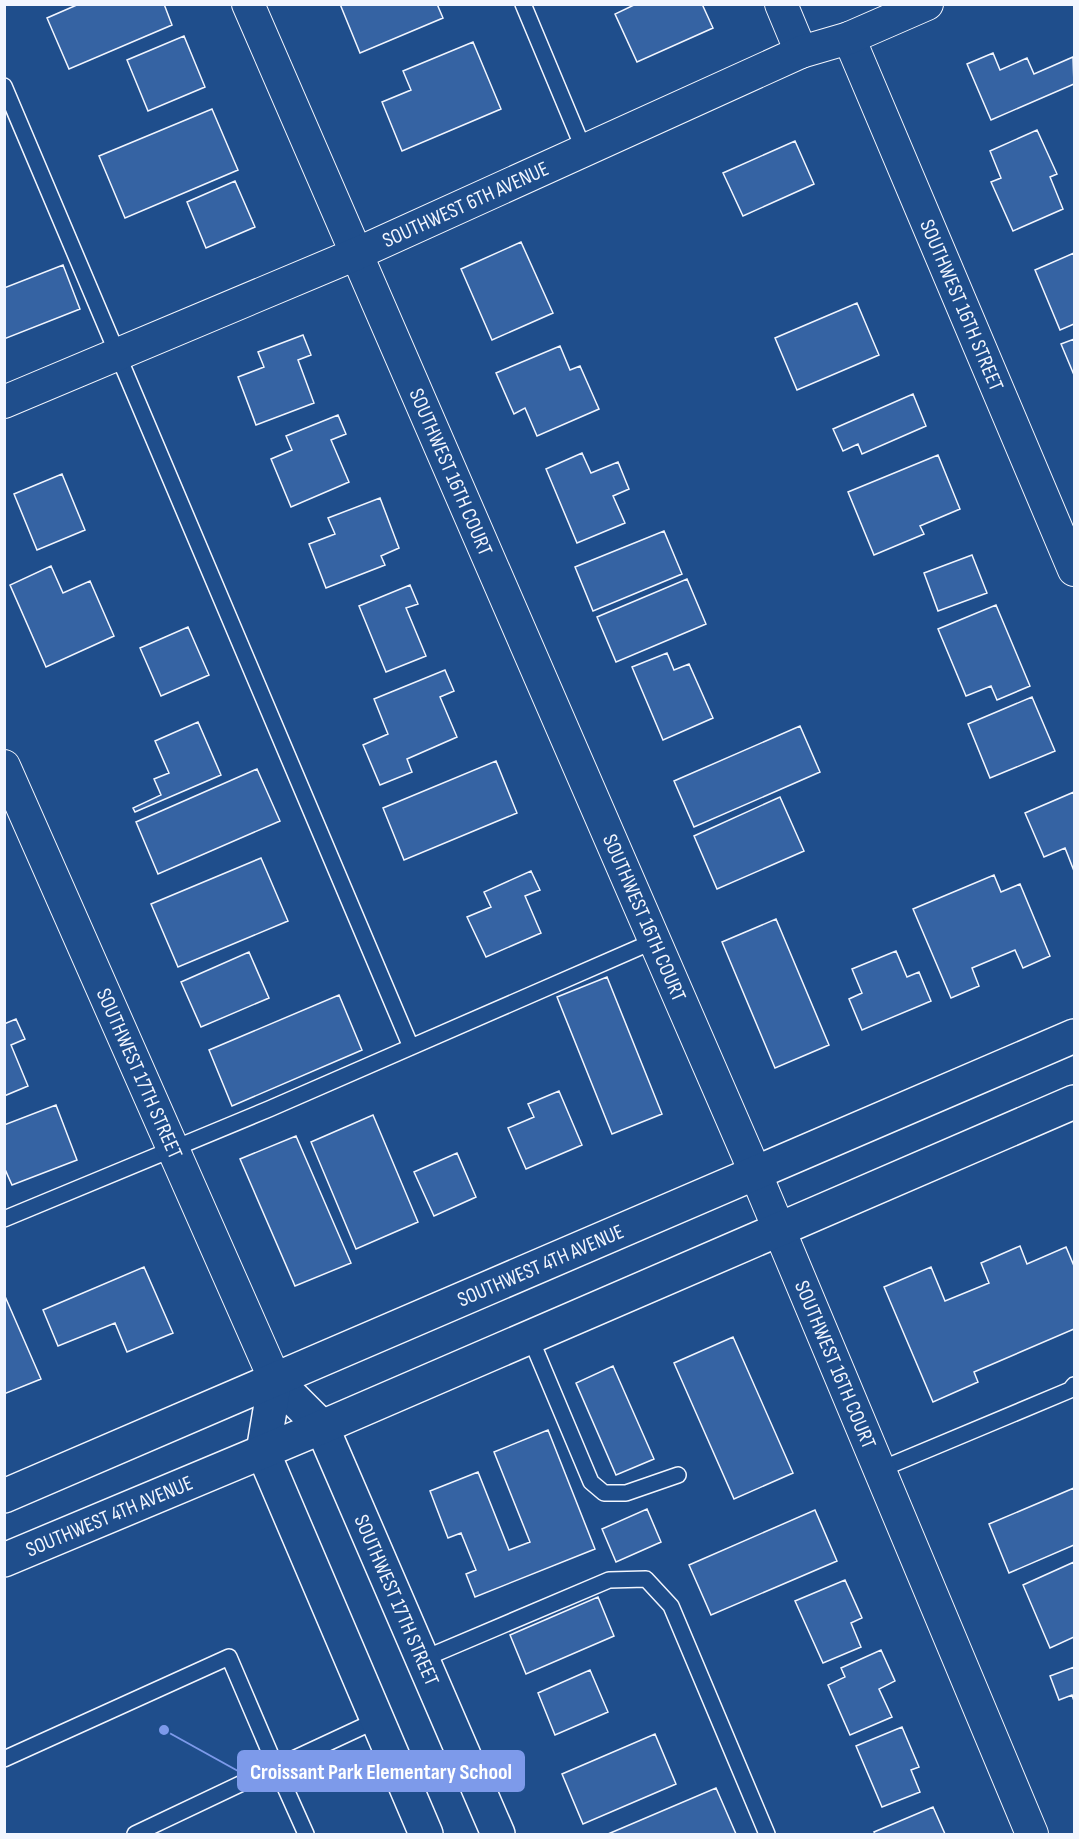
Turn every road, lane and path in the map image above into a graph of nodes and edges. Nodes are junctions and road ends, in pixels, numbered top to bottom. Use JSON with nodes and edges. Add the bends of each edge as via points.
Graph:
{"nodes":[{"id":1,"x":248,"y":4,"type":"edge"},
{"id":2,"x":523,"y":4,"type":"edge"},
{"id":3,"x":781,"y":4,"type":"edge"},
{"id":4,"x":927,"y":4,"type":"edge"},
{"id":5,"x":849,"y":38,"type":"junction"},
{"id":6,"x":801,"y":52,"type":"junction"},
{"id":7,"x":4,"y":86,"type":"edge"},
{"id":8,"x":584,"y":150,"type":"junction"},
{"id":9,"x":356,"y":254,"type":"junction"},
{"id":10,"x":118,"y":354,"type":"junction"},
{"id":11,"x":4,"y":402,"type":"edge"},
{"id":12,"x":1074,"y":570,"type":"edge"},
{"id":13,"x":4,"y":766,"type":"edge"},
{"id":14,"x":654,"y":941,"type":"junction"},
{"id":15,"x":1074,"y":1036,"type":"edge"},
{"id":16,"x":411,"y":1047,"type":"junction"},
{"id":17,"x":1074,"y":1102,"type":"edge"},
{"id":18,"x":172,"y":1147,"type":"junction"},
{"id":19,"x":755,"y":1172,"type":"junction"},
{"id":20,"x":4,"y":1219,"type":"edge"},
{"id":21,"x":778,"y":1228,"type":"junction"},
{"id":22,"x":530,"y":1337,"type":"junction"},
{"id":23,"x":275,"y":1380,"type":"junction"},
{"id":24,"x":1074,"y":1385,"type":"edge"},
{"id":25,"x":322,"y":1427,"type":"junction"},
{"id":26,"x":262,"y":1452,"type":"junction"},
{"id":27,"x":879,"y":1470,"type":"junction"},
{"id":28,"x":678,"y":1475,"type":"dead end"},
{"id":29,"x":4,"y":1496,"type":"edge"},
{"id":30,"x":4,"y":1560,"type":"edge"},
{"id":31,"x":423,"y":1659,"type":"junction"},
{"id":32,"x":377,"y":1720,"type":"junction"},
{"id":33,"x":4,"y":1759,"type":"edge"},
{"id":34,"x":276,"y":1767,"type":"junction"},
{"id":35,"x":135,"y":1834,"type":"edge"},
{"id":36,"x":306,"y":1834,"type":"edge"},
{"id":37,"x":426,"y":1834,"type":"edge"},
{"id":38,"x":498,"y":1834,"type":"edge"},
{"id":39,"x":767,"y":1834,"type":"edge"},
{"id":40,"x":1032,"y":1834,"type":"edge"}],
"edges":[{"from":1,"to":9,"type":"street","name":"SOUTHWEST 16TH COURT"},
{"from":2,"to":8,"type":"lane"},
{"from":3,"to":6,"type":"street"},
{"from":4,"to":5,"type":"street","name":"SOUTHWEST 6TH AVENUE"},
{"from":5,"to":6,"type":"street","name":"SOUTHWEST 6TH AVENUE"},
{"from":5,"to":12,"type":"street","name":"SOUTHWEST 16TH STREET"},
{"from":6,"to":8,"type":"street","name":"SOUTHWEST 6TH AVENUE"},
{"from":7,"to":10,"type":"lane"},
{"from":8,"to":9,"type":"street","name":"SOUTHWEST 6TH AVENUE"},
{"from":9,"to":10,"type":"street","name":"SOUTHWEST 6TH AVENUE"},
{"from":9,"to":14,"type":"street","name":"SOUTHWEST 16TH COURT"},
{"from":10,"to":11,"type":"street","name":"SOUTHWEST 6TH AVENUE"},
{"from":10,"to":16,"type":"lane"},
{"from":13,"to":18,"type":"street","name":"SOUTHWEST 17TH STREET"},
{"from":14,"to":16,"type":"lane"},
{"from":14,"to":19,"type":"street","name":"SOUTHWEST 16TH COURT"},
{"from":15,"to":19,"type":"main road","name":"SOUTHWEST 4TH AVENUE"},
{"from":16,"to":18,"type":"lane"},
{"from":17,"to":21,"type":"main road","name":"SOUTHWEST 4TH AVENUE"},
{"from":18,"to":20,"type":"lane"},
{"from":18,"to":23,"type":"street","name":"SOUTHWEST 17TH STREET"},
{"from":19,"to":21,"type":"street","name":"SOUTHWEST 16TH COURT"},
{"from":19,"to":23,"type":"main road","name":"SOUTHWEST 4TH AVENUE"},
{"from":21,"to":22,"type":"main road","name":"SOUTHWEST 4TH AVENUE"},
{"from":21,"to":27,"type":"street","name":"SOUTHWEST 16TH COURT"},
{"from":22,"to":25,"type":"main road","name":"SOUTHWEST 4TH AVENUE"},
{"from":22,"to":28,"type":"lane","via":[[591,1482],[604,1493],[626,1493]]},
{"from":23,"to":25,"type":"main road","name":"SOUTHWEST 17TH STREET"},
{"from":23,"to":26,"type":"main road"},
{"from":23,"to":29,"type":"main road","name":"SOUTHWEST 4TH AVENUE"},
{"from":24,"to":27,"type":"lane"},
{"from":25,"to":26,"type":"main road","name":"SOUTHWEST 4TH AVENUE"},
{"from":25,"to":31,"type":"main road","name":"SOUTHWEST 17TH STREET"},
{"from":26,"to":30,"type":"main road","name":"SOUTHWEST 4TH AVENUE"},
{"from":26,"to":32,"type":"main road"},
{"from":27,"to":40,"type":"street","name":"SOUTHWEST 16TH COURT"},
{"from":31,"to":38,"type":"main road","name":"SOUTHWEST 17TH STREET"},
{"from":31,"to":39,"type":"lane","via":[[609,1580],[646,1580],[671,1606]]},
{"from":32,"to":34,"type":"lane"},
{"from":32,"to":37,"type":"main road"},
{"from":33,"to":34,"type":"lane","via":[[229,1657]]},
{"from":34,"to":35,"type":"lane"},
{"from":34,"to":36,"type":"lane"}]}
